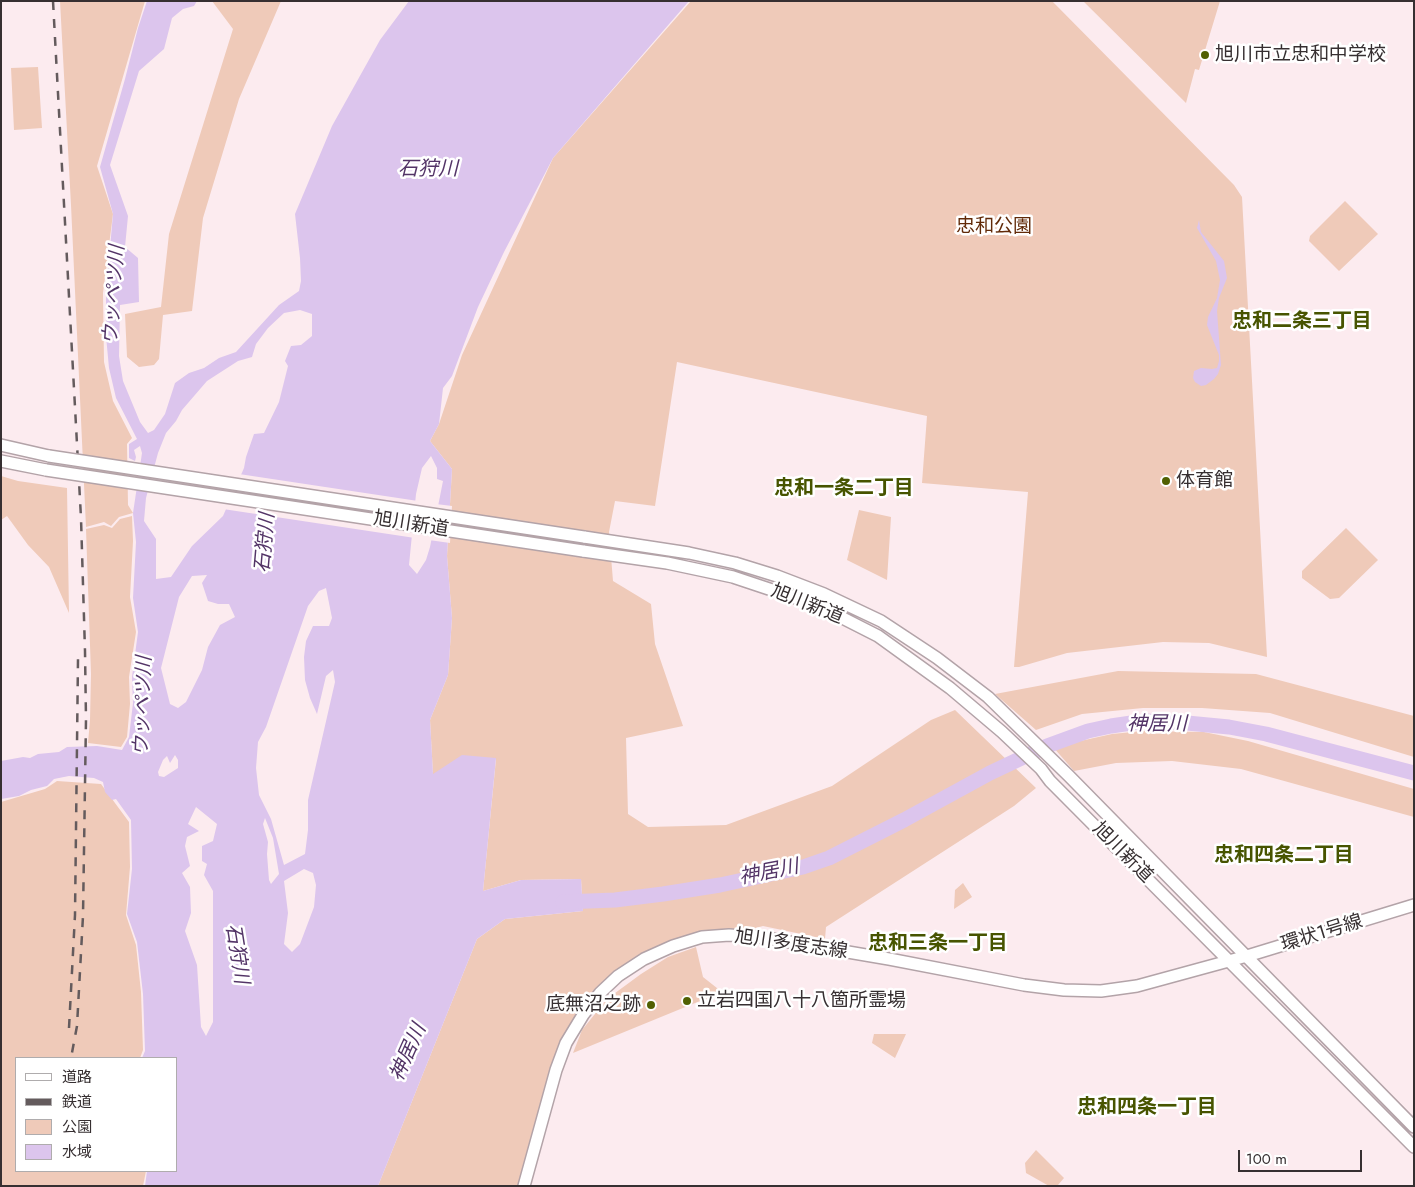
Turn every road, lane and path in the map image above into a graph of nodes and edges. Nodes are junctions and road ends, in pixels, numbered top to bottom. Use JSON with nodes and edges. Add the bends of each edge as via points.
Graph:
{"nodes":[{"id":1,"x":1,"y":445,"type":"edge"},
{"id":2,"x":1,"y":461,"type":"edge"},
{"id":3,"x":1414,"y":905,"type":"edge"},
{"id":4,"x":1247,"y":956,"type":"junction"},
{"id":5,"x":1230,"y":960,"type":"junction"},
{"id":6,"x":1414,"y":1127,"type":"edge"},
{"id":7,"x":1414,"y":1147,"type":"edge"},
{"id":8,"x":524,"y":1186,"type":"edge"}],
"edges":[{"from":1,"to":4,"type":"main road","name":"旭川新道","bridge":true,"via":[[49,456],[689,553],[777,576],[824,594],[881,621],[938,658],[988,697]]},
{"from":2,"to":5,"type":"main road","name":"旭川新道","bridge":true,"via":[[667,563],[733,577],[816,605],[878,636],[950,688],[1002,732]]},
{"from":3,"to":4,"type":"main road","name":"環状1号線"},
{"from":4,"to":5,"type":"main road","name":"環状1号線"},
{"from":4,"to":6,"type":"main road","name":"旭川新道"},
{"from":5,"to":7,"type":"main road","name":"旭川新道"},
{"from":5,"to":8,"type":"main road","name":"旭川多度志線","via":[[1137,986],[1101,991],[1024,985],[760,938],[729,935],[672,946],[618,976],[583,1015],[566,1043],[556,1070]]}]}
